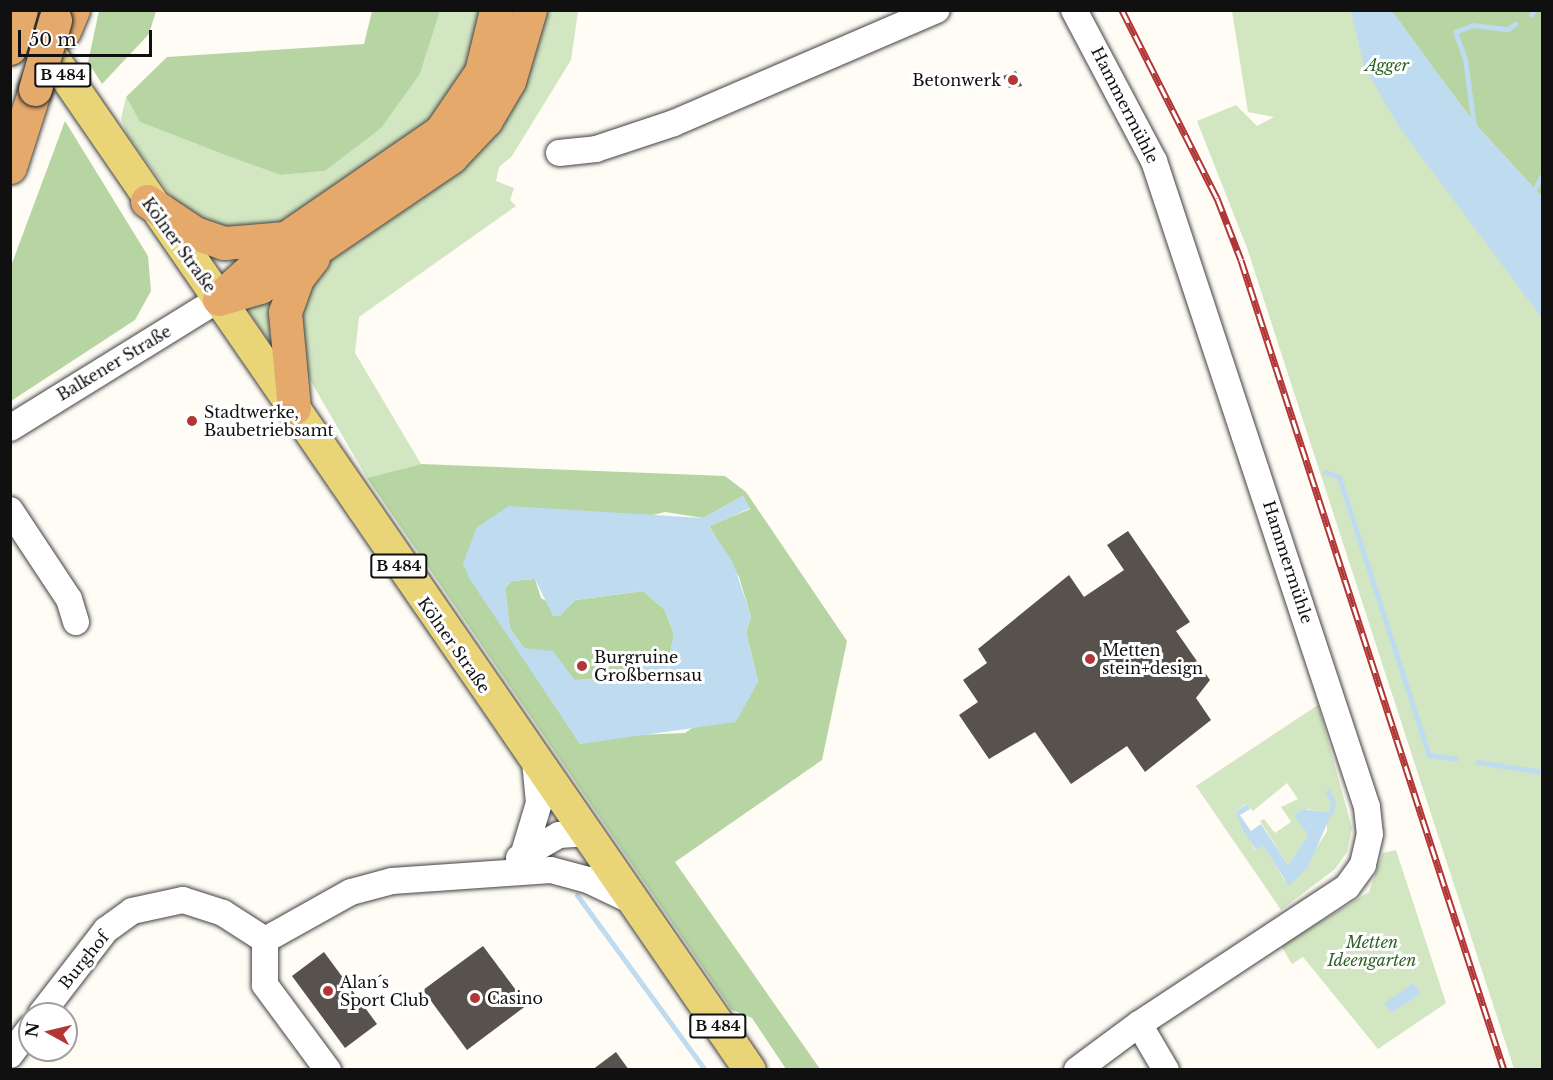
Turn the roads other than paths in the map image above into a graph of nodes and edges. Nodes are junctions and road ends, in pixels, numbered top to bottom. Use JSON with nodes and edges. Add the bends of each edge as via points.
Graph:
{"nodes":[{"id":1,"x":19,"y":10,"type":"edge"},
{"id":2,"x":496,"y":10,"type":"edge"},
{"id":3,"x":530,"y":10,"type":"edge"},
{"id":4,"x":937,"y":10,"type":"edge"},
{"id":5,"x":1074,"y":10,"type":"edge"},
{"id":6,"x":62,"y":18,"type":"edge"},
{"id":7,"x":10,"y":21,"type":"edge"},
{"id":8,"x":10,"y":48,"type":"edge"},
{"id":9,"x":559,"y":153,"type":"dead end"},
{"id":10,"x":10,"y":167,"type":"edge"},
{"id":11,"x":147,"y":201,"type":"junction"},
{"id":12,"x":287,"y":237,"type":"junction"},
{"id":13,"x":321,"y":248,"type":"junction"},
{"id":14,"x":219,"y":299,"type":"junction"},
{"id":15,"x":294,"y":408,"type":"junction"},
{"id":16,"x":10,"y":428,"type":"edge"},
{"id":17,"x":10,"y":510,"type":"edge"},
{"id":18,"x":76,"y":622,"type":"dead end"},
{"id":19,"x":535,"y":761,"type":"junction"},
{"id":20,"x":585,"y":833,"type":"junction"},
{"id":21,"x":523,"y":856,"type":"junction"},
{"id":22,"x":500,"y":870,"type":"junction"},
{"id":23,"x":632,"y":901,"type":"junction"},
{"id":24,"x":265,"y":939,"type":"junction"},
{"id":25,"x":50,"y":1002,"type":"edge"},
{"id":26,"x":1139,"y":1024,"type":"junction"},
{"id":27,"x":328,"y":1070,"type":"edge"},
{"id":28,"x":750,"y":1070,"type":"edge"},
{"id":29,"x":1077,"y":1070,"type":"edge"},
{"id":30,"x":1166,"y":1070,"type":"edge"}],
"edges":[{"from":1,"to":7,"type":"highway"},
{"from":1,"to":8,"type":"highway","bridge":true},
{"from":1,"to":11,"type":"main road","name":"Kölner Straße","number":"B 484"},
{"from":2,"to":12,"type":"highway","via":[[481,72],[440,132]]},
{"from":3,"to":13,"type":"highway","via":[[510,81],[470,139],[424,178]]},
{"from":4,"to":9,"type":"street","via":[[674,123],[596,149]]},
{"from":5,"to":26,"type":"street","name":"Hammermühle","via":[[1154,161],[1367,807],[1370,834],[1362,866],[1347,887]]},
{"from":6,"to":10,"type":"highway","bridge":true},
{"from":11,"to":12,"type":"highway","via":[[195,232],[224,243]]},
{"from":11,"to":14,"type":"main road","name":"Kölner Straße","number":"B 484"},
{"from":12,"to":14,"type":"highway"},
{"from":13,"to":14,"type":"highway","via":[[260,287]]},
{"from":13,"to":15,"type":"highway","via":[[298,278],[285,312]]},
{"from":14,"to":15,"type":"main road","name":"Kölner Straße","number":"B 484"},
{"from":14,"to":16,"type":"street","name":"Balkener Straße"},
{"from":15,"to":19,"type":"main road","name":"Kölner Straße","number":"B 484"},
{"from":17,"to":18,"type":"street","via":[[69,599]]},
{"from":19,"to":20,"type":"main road","name":"Kölner Straße","number":"B 484"},
{"from":19,"to":21,"type":"street","via":[[539,803]]},
{"from":20,"to":21,"type":"street","via":[[559,835]]},
{"from":20,"to":23,"type":"main road","name":"Kölner Straße","number":"B 484"},
{"from":21,"to":22,"type":"street"},
{"from":22,"to":23,"type":"street","via":[[570,873]]},
{"from":22,"to":24,"type":"street","via":[[392,881],[351,892]]},
{"from":23,"to":28,"type":"main road","name":"Kölner Straße","number":"B 484"},
{"from":24,"to":25,"type":"street","name":"Burghof","via":[[206,905],[155,902],[106,930]]},
{"from":24,"to":27,"type":"street","via":[[265,985]]},
{"from":26,"to":29,"type":"street","name":"Hammermühle"},
{"from":26,"to":30,"type":"street"}]}
